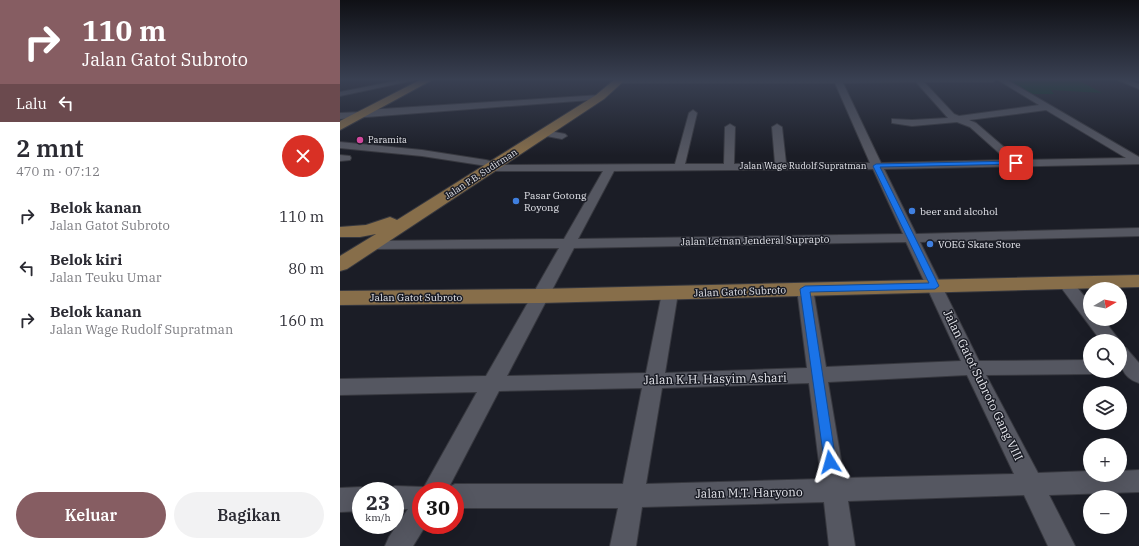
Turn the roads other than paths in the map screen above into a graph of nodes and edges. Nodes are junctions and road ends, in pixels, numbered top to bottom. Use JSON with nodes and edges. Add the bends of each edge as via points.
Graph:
{"nodes":[{"id":1,"x":380,"y":105,"type":"edge"},
{"id":2,"x":480,"y":105,"type":"edge"},
{"id":3,"x":583,"y":105,"type":"edge"},
{"id":4,"x":584,"y":105,"type":"edge"},
{"id":5,"x":849,"y":105,"type":"edge"},
{"id":6,"x":943,"y":105,"type":"edge"},
{"id":7,"x":1021,"y":105,"type":"edge"},
{"id":8,"x":1044,"y":105,"type":"edge"},
{"id":9,"x":1048,"y":108,"type":"junction"},
{"id":10,"x":1028,"y":109,"type":"junction"},
{"id":11,"x":693,"y":113,"type":"dead end"},
{"id":12,"x":364,"y":114,"type":"junction"},
{"id":13,"x":340,"y":116,"type":"edge"},
{"id":14,"x":958,"y":120,"type":"junction"},
{"id":15,"x":895,"y":121,"type":"dead end"},
{"id":16,"x":340,"y":126,"type":"edge"},
{"id":17,"x":730,"y":127,"type":"dead end"},
{"id":18,"x":777,"y":127,"type":"dead end"},
{"id":19,"x":544,"y":133,"type":"junction"},
{"id":20,"x":562,"y":136,"type":"dead end"},
{"id":21,"x":340,"y":145,"type":"edge"},
{"id":22,"x":1139,"y":161,"type":"edge"},
{"id":23,"x":1016,"y":163,"type":"junction"},
{"id":24,"x":488,"y":165,"type":"junction"},
{"id":25,"x":729,"y":166,"type":"junction"},
{"id":26,"x":781,"y":166,"type":"junction"},
{"id":27,"x":876,"y":166,"type":"junction"},
{"id":28,"x":679,"y":167,"type":"junction"},
{"id":29,"x":610,"y":168,"type":"junction"},
{"id":30,"x":340,"y":232,"type":"edge"},
{"id":31,"x":1139,"y":232,"type":"edge"},
{"id":32,"x":910,"y":238,"type":"junction"},
{"id":33,"x":364,"y":239,"type":"junction"},
{"id":34,"x":569,"y":242,"type":"junction"},
{"id":35,"x":340,"y":254,"type":"edge"},
{"id":36,"x":340,"y":266,"type":"edge"},
{"id":37,"x":1139,"y":281,"type":"edge"},
{"id":38,"x":1065,"y":282,"type":"junction"},
{"id":39,"x":935,"y":286,"type":"junction"},
{"id":40,"x":805,"y":289,"type":"junction"},
{"id":41,"x":670,"y":293,"type":"junction"},
{"id":42,"x":540,"y":296,"type":"junction"},
{"id":43,"x":340,"y":298,"type":"edge"},
{"id":44,"x":1083,"y":305,"type":"edge"},
{"id":45,"x":1099,"y":326,"type":"edge"},
{"id":46,"x":1106,"y":334,"type":"edge"},
{"id":47,"x":1083,"y":367,"type":"edge"},
{"id":48,"x":973,"y":368,"type":"junction"},
{"id":49,"x":818,"y":376,"type":"junction"},
{"id":50,"x":655,"y":380,"type":"junction"},
{"id":51,"x":493,"y":384,"type":"junction"},
{"id":52,"x":340,"y":387,"type":"edge"},
{"id":53,"x":1139,"y":480,"type":"edge"},
{"id":54,"x":439,"y":482,"type":"edge"},
{"id":55,"x":1031,"y":483,"type":"junction"},
{"id":56,"x":833,"y":491,"type":"junction"},
{"id":57,"x":464,"y":496,"type":"edge"},
{"id":58,"x":633,"y":496,"type":"junction"},
{"id":59,"x":352,"y":499,"type":"edge"},
{"id":60,"x":340,"y":500,"type":"edge"},
{"id":61,"x":412,"y":525,"type":"edge"},
{"id":62,"x":398,"y":546,"type":"edge"},
{"id":63,"x":623,"y":546,"type":"edge"},
{"id":64,"x":842,"y":546,"type":"edge"},
{"id":65,"x":1062,"y":546,"type":"edge"}],
"edges":[{"from":1,"to":12,"type":"main road"},
{"from":2,"to":12,"type":"street"},
{"from":3,"to":24,"type":"main road","name":"Jalan P.B. Sudirman"},
{"from":4,"to":19,"type":"main road","name":"Jalan P.B. Sudirman"},
{"from":5,"to":27,"type":"street","name":"Jalan Gatot Subroto Gang VIII"},
{"from":6,"to":14,"type":"street"},
{"from":7,"to":10,"type":"street"},
{"from":8,"to":9,"type":"street"},
{"from":9,"to":10,"type":"street"},
{"from":9,"to":22,"type":"street"},
{"from":10,"to":14,"type":"street"},
{"from":11,"to":28,"type":"street"},
{"from":12,"to":13,"type":"street"},
{"from":12,"to":16,"type":"main road"},
{"from":14,"to":15,"type":"street","via":[[912,123]]},
{"from":14,"to":23,"type":"street","via":[[973,125]]},
{"from":17,"to":25,"type":"street"},
{"from":18,"to":26,"type":"street"},
{"from":19,"to":20,"type":"street"},
{"from":19,"to":24,"type":"main road","name":"Jalan P.B. Sudirman"},
{"from":21,"to":24,"type":"street","name":"Jalan Wage Rudolf Supratman","via":[[422,153]]},
{"from":22,"to":23,"type":"street","name":"Jalan Wage Rudolf Supratman"},
{"from":23,"to":27,"type":"street","name":"Jalan Wage Rudolf Supratman"},
{"from":24,"to":29,"type":"street","name":"Jalan Wage Rudolf Supratman"},
{"from":24,"to":33,"type":"main road","name":"Jalan P.B. Sudirman"},
{"from":25,"to":26,"type":"street","name":"Jalan Wage Rudolf Supratman"},
{"from":25,"to":28,"type":"street","name":"Jalan Wage Rudolf Supratman"},
{"from":26,"to":27,"type":"street","name":"Jalan Wage Rudolf Supratman"},
{"from":27,"to":32,"type":"street","name":"Jalan Gatot Subroto Gang VIII"},
{"from":28,"to":29,"type":"street","name":"Jalan Wage Rudolf Supratman"},
{"from":29,"to":34,"type":"street"},
{"from":30,"to":33,"type":"main road"},
{"from":31,"to":32,"type":"street","name":"Jalan Letnan Jenderal Suprapto"},
{"from":32,"to":34,"type":"street","name":"Jalan Letnan Jenderal Suprapto"},
{"from":32,"to":39,"type":"street","name":"Jalan Gatot Subroto Gang VIII"},
{"from":33,"to":34,"type":"street","name":"Jalan Letnan Jenderal Suprapto","via":[[417,246]]},
{"from":33,"to":35,"type":"main road","name":"Jalan P.B. Sudirman","via":[[360,236],[357,243]]},
{"from":33,"to":36,"type":"main road","name":"Jalan P.B. Sudirman"},
{"from":34,"to":42,"type":"street"},
{"from":37,"to":38,"type":"main road","name":"Jalan Gatot Subroto"},
{"from":38,"to":39,"type":"main road","name":"Jalan Gatot Subroto"},
{"from":38,"to":44,"type":"street"},
{"from":39,"to":40,"type":"main road","name":"Jalan Gatot Subroto"},
{"from":39,"to":48,"type":"street","name":"Jalan Gatot Subroto Gang VIII"},
{"from":40,"to":41,"type":"main road","name":"Jalan Gatot Subroto"},
{"from":40,"to":49,"type":"street"},
{"from":41,"to":42,"type":"main road","name":"Jalan Gatot Subroto"},
{"from":41,"to":50,"type":"street"},
{"from":42,"to":43,"type":"main road","name":"Jalan Gatot Subroto"},
{"from":42,"to":51,"type":"street"},
{"from":45,"to":46,"type":"street"},
{"from":47,"to":48,"type":"street","name":"Jalan K.H. Hasyim Ashari"},
{"from":48,"to":49,"type":"street","name":"Jalan K.H. Hasyim Ashari"},
{"from":48,"to":55,"type":"street","name":"Jalan Gatot Subroto Gang VIII"},
{"from":49,"to":50,"type":"street","name":"Jalan K.H. Hasyim Ashari"},
{"from":49,"to":56,"type":"street"},
{"from":50,"to":51,"type":"street","name":"Jalan K.H. Hasyim Ashari"},
{"from":50,"to":58,"type":"street"},
{"from":51,"to":52,"type":"street","name":"Jalan K.H. Hasyim Ashari"},
{"from":51,"to":54,"type":"street"},
{"from":53,"to":55,"type":"street","name":"Jalan M.T. Haryono"},
{"from":55,"to":56,"type":"street","name":"Jalan M.T. Haryono"},
{"from":55,"to":65,"type":"street","name":"Jalan Gatot Subroto Gang VIII"},
{"from":56,"to":58,"type":"street","name":"Jalan M.T. Haryono"},
{"from":56,"to":64,"type":"street"},
{"from":57,"to":58,"type":"street","name":"Jalan M.T. Haryono"},
{"from":58,"to":63,"type":"street"},
{"from":59,"to":60,"type":"street"},
{"from":61,"to":62,"type":"street"}]}
